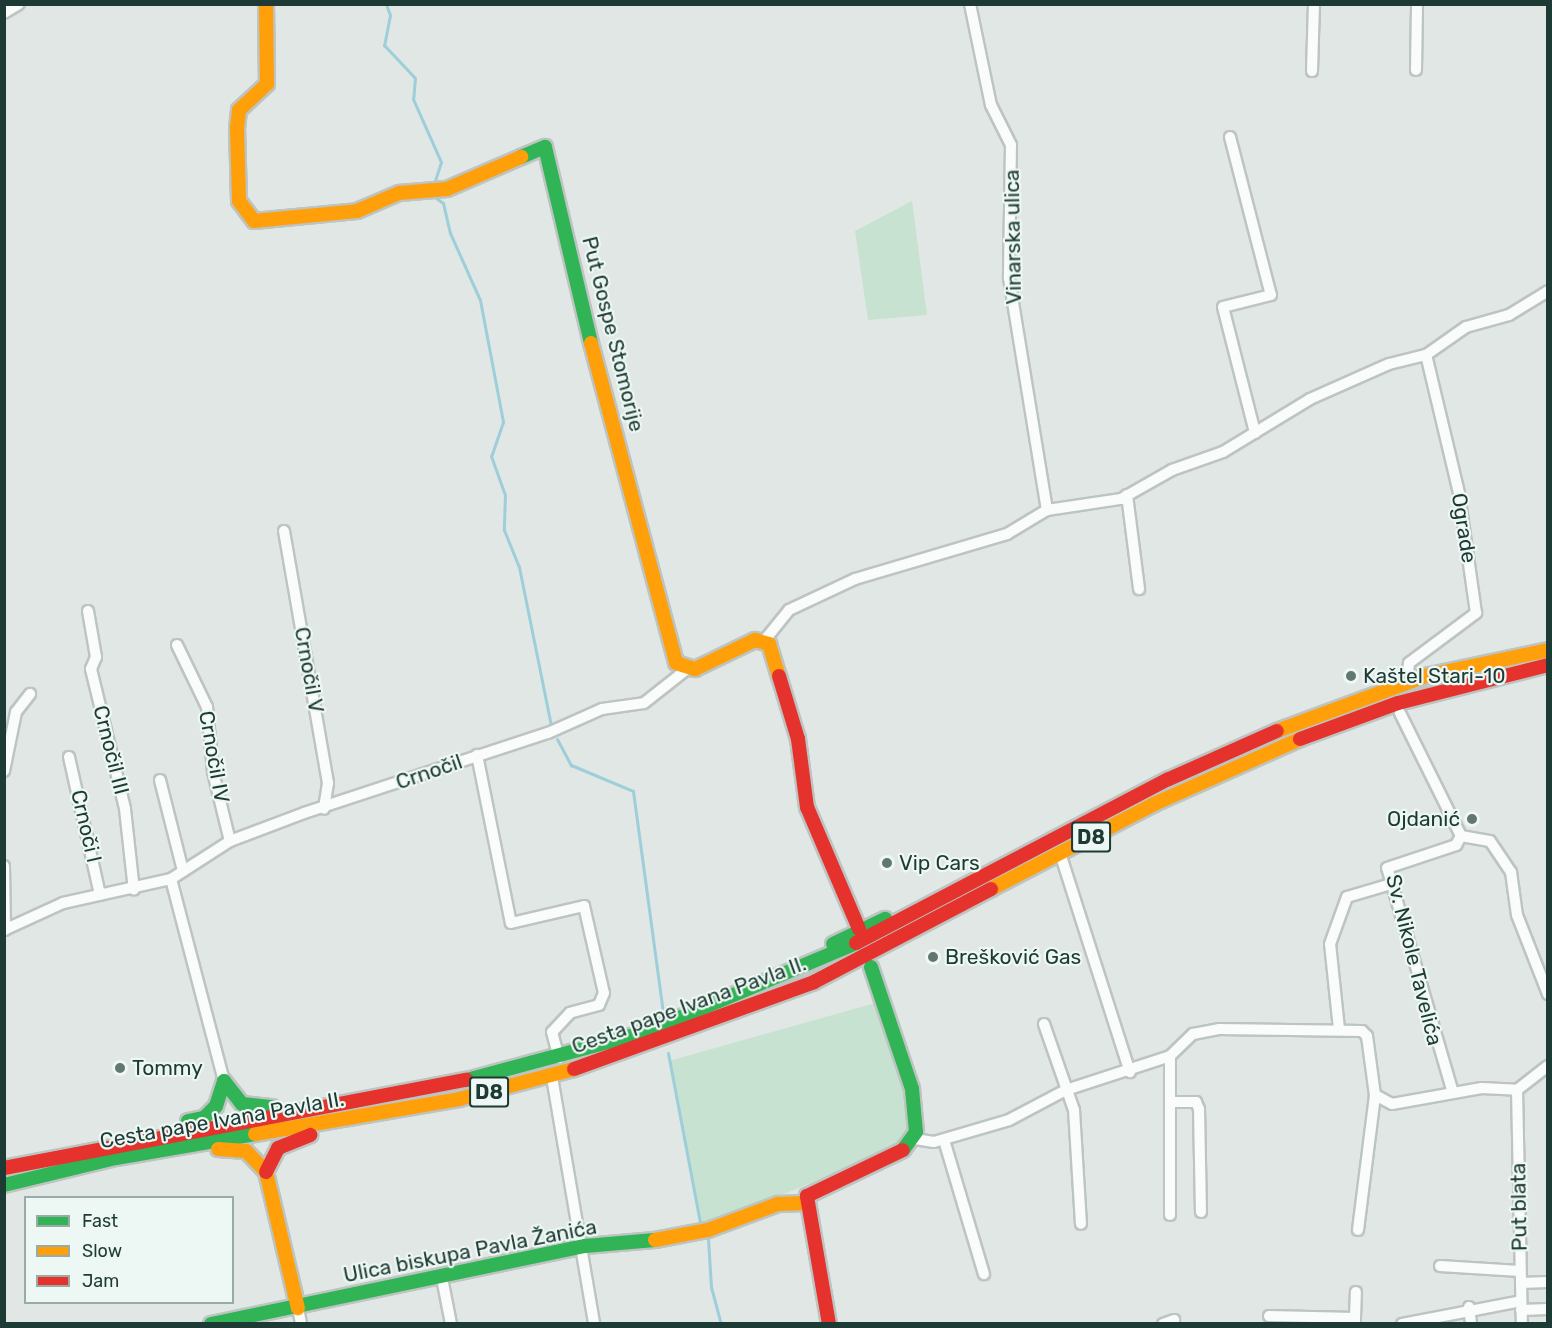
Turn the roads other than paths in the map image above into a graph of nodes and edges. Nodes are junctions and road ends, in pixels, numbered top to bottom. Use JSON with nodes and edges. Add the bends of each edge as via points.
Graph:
{"nodes":[{"id":1,"x":19,"y":4,"type":"edge"},
{"id":2,"x":266,"y":4,"type":"edge"},
{"id":3,"x":970,"y":4,"type":"edge"},
{"id":4,"x":1314,"y":4,"type":"edge"},
{"id":5,"x":1418,"y":4,"type":"edge"},
{"id":6,"x":4,"y":13,"type":"edge"},
{"id":7,"x":1416,"y":70,"type":"dead end"},
{"id":8,"x":1312,"y":71,"type":"dead end"},
{"id":9,"x":1230,"y":137,"type":"dead end"},
{"id":10,"x":1548,"y":291,"type":"edge"},
{"id":11,"x":1426,"y":355,"type":"junction"},
{"id":12,"x":1255,"y":433,"type":"junction"},
{"id":13,"x":1127,"y":495,"type":"junction"},
{"id":14,"x":1047,"y":510,"type":"junction"},
{"id":15,"x":284,"y":531,"type":"dead end"},
{"id":16,"x":1139,"y":589,"type":"dead end"},
{"id":17,"x":88,"y":611,"type":"dead end"},
{"id":18,"x":764,"y":641,"type":"junction"},
{"id":19,"x":177,"y":645,"type":"dead end"},
{"id":20,"x":1548,"y":650,"type":"edge"},
{"id":21,"x":1548,"y":665,"type":"edge"},
{"id":22,"x":686,"y":670,"type":"junction"},
{"id":23,"x":1408,"y":672,"type":"dead end"},
{"id":24,"x":30,"y":694,"type":"dead end"},
{"id":25,"x":1400,"y":713,"type":"dead end"},
{"id":26,"x":477,"y":755,"type":"junction"},
{"id":27,"x":69,"y":757,"type":"dead end"},
{"id":28,"x":4,"y":771,"type":"edge"},
{"id":29,"x":160,"y":780,"type":"dead end"},
{"id":30,"x":324,"y":809,"type":"junction"},
{"id":31,"x":1461,"y":836,"type":"junction"},
{"id":32,"x":230,"y":841,"type":"junction"},
{"id":33,"x":1060,"y":853,"type":"junction"},
{"id":34,"x":4,"y":866,"type":"edge"},
{"id":35,"x":183,"y":871,"type":"junction"},
{"id":36,"x":171,"y":879,"type":"junction"},
{"id":37,"x":1391,"y":884,"type":"junction"},
{"id":38,"x":134,"y":890,"type":"junction"},
{"id":39,"x":100,"y":895,"type":"junction"},
{"id":40,"x":971,"y":901,"type":"junction"},
{"id":41,"x":910,"y":917,"type":"junction"},
{"id":42,"x":859,"y":929,"type":"junction"},
{"id":43,"x":5,"y":930,"type":"edge"},
{"id":44,"x":823,"y":960,"type":"junction"},
{"id":45,"x":871,"y":967,"type":"junction"},
{"id":46,"x":814,"y":982,"type":"junction"},
{"id":47,"x":1548,"y":994,"type":"edge"},
{"id":48,"x":1044,"y":1024,"type":"dead end"},
{"id":49,"x":1339,"y":1029,"type":"junction"},
{"id":50,"x":1170,"y":1056,"type":"junction"},
{"id":51,"x":559,"y":1058,"type":"junction"},
{"id":52,"x":1548,"y":1066,"type":"edge"},
{"id":53,"x":1130,"y":1072,"type":"junction"},
{"id":54,"x":552,"y":1077,"type":"junction"},
{"id":55,"x":224,"y":1081,"type":"junction"},
{"id":56,"x":1066,"y":1090,"type":"junction"},
{"id":57,"x":1517,"y":1090,"type":"junction"},
{"id":58,"x":1453,"y":1093,"type":"junction"},
{"id":59,"x":1375,"y":1095,"type":"junction"},
{"id":60,"x":1170,"y":1101,"type":"junction"},
{"id":61,"x":303,"y":1111,"type":"junction"},
{"id":62,"x":325,"y":1123,"type":"junction"},
{"id":63,"x":156,"y":1135,"type":"junction"},
{"id":64,"x":915,"y":1139,"type":"junction"},
{"id":65,"x":944,"y":1140,"type":"junction"},
{"id":66,"x":175,"y":1148,"type":"junction"},
{"id":67,"x":4,"y":1168,"type":"edge"},
{"id":68,"x":266,"y":1172,"type":"junction"},
{"id":69,"x":4,"y":1185,"type":"edge"},
{"id":70,"x":806,"y":1203,"type":"junction"},
{"id":71,"x":1201,"y":1212,"type":"dead end"},
{"id":72,"x":1170,"y":1215,"type":"dead end"},
{"id":73,"x":1081,"y":1224,"type":"dead end"},
{"id":74,"x":1358,"y":1230,"type":"dead end"},
{"id":75,"x":585,"y":1246,"type":"junction"},
{"id":76,"x":1440,"y":1266,"type":"dead end"},
{"id":77,"x":1520,"y":1270,"type":"junction"},
{"id":78,"x":984,"y":1274,"type":"dead end"},
{"id":79,"x":442,"y":1278,"type":"junction"},
{"id":80,"x":1548,"y":1282,"type":"edge"},
{"id":81,"x":1521,"y":1283,"type":"junction"},
{"id":82,"x":1356,"y":1292,"type":"dead end"},
{"id":83,"x":1521,"y":1305,"type":"junction"},
{"id":84,"x":1469,"y":1307,"type":"junction"},
{"id":85,"x":298,"y":1308,"type":"junction"},
{"id":86,"x":1548,"y":1309,"type":"edge"},
{"id":87,"x":1269,"y":1316,"type":"dead end"},
{"id":88,"x":1355,"y":1321,"type":"edge"},
{"id":89,"x":211,"y":1323,"type":"edge"},
{"id":90,"x":301,"y":1323,"type":"edge"},
{"id":91,"x":452,"y":1323,"type":"edge"},
{"id":92,"x":594,"y":1323,"type":"edge"},
{"id":93,"x":829,"y":1323,"type":"edge"},
{"id":94,"x":1402,"y":1323,"type":"edge"},
{"id":95,"x":1471,"y":1323,"type":"edge"},
{"id":96,"x":1522,"y":1323,"type":"edge"}],
"edges":[{"from":1,"to":6,"type":"street"},
{"from":2,"to":22,"type":"main road","name":"Put Gospe Stomorije","via":[[267,84],[238,110],[237,128],[238,201],[254,221],[357,211],[399,193],[447,189],[545,147],[670,648],[675,663]]},
{"from":3,"to":14,"type":"street","name":"Vinarska ulica","via":[[991,105],[1011,145],[1009,278]]},
{"from":4,"to":8,"type":"street"},
{"from":5,"to":7,"type":"street"},
{"from":9,"to":12,"type":"street","via":[[1271,295],[1223,308]]},
{"from":10,"to":11,"type":"street","via":[[1509,315],[1466,327]]},
{"from":11,"to":12,"type":"street","via":[[1389,364],[1310,399]]},
{"from":11,"to":23,"type":"street","name":"Ograde","via":[[1459,493],[1476,613],[1409,663]]},
{"from":12,"to":13,"type":"street"},
{"from":13,"to":14,"type":"street"},
{"from":13,"to":16,"type":"street"},
{"from":14,"to":18,"type":"street","via":[[1007,534],[855,579],[789,610]]},
{"from":15,"to":30,"type":"street","name":"Crnočil V","via":[[328,783]]},
{"from":17,"to":38,"type":"street","name":"Crnočil III","via":[[96,657],[91,669],[125,809]]},
{"from":18,"to":22,"type":"main road"},
{"from":18,"to":42,"type":"main road","via":[[773,651],[798,739],[807,807]]},
{"from":19,"to":32,"type":"street","name":"Crnočil IV","via":[[207,707],[213,772]]},
{"from":20,"to":41,"type":"main road","name":"Cesta pape Ivana Pavla II.","number":"D8","via":[[1426,676],[1298,721],[1169,779]]},
{"from":21,"to":33,"type":"main road","name":"Cesta pape Ivana Pavla II.","number":"D8","via":[[1420,697],[1325,729],[1173,795]]},
{"from":22,"to":26,"type":"street","name":"Crnočil","via":[[644,703],[602,709],[548,733]]},
{"from":24,"to":28,"type":"street","via":[[16,712]]},
{"from":25,"to":31,"type":"street"},
{"from":26,"to":30,"type":"street","name":"Crnočil"},
{"from":26,"to":51,"type":"street","via":[[511,924],[584,906],[604,993],[599,1005],[570,1013],[552,1032]]},
{"from":27,"to":39,"type":"street","name":"Crnoči l"},
{"from":29,"to":35,"type":"street"},
{"from":30,"to":32,"type":"street","name":"Crnočil"},
{"from":31,"to":37,"type":"street","name":"Sv. Nikole Tavelića","via":[[1456,845],[1387,868]]},
{"from":31,"to":47,"type":"street","via":[[1490,841],[1499,849],[1511,872],[1517,915]]},
{"from":32,"to":35,"type":"street","name":"Crnočil"},
{"from":33,"to":40,"type":"main road","name":"Cesta pape Ivana Pavla II.","number":"D8"},
{"from":33,"to":53,"type":"street"},
{"from":34,"to":43,"type":"street"},
{"from":35,"to":36,"type":"street","name":"Crnočil"},
{"from":36,"to":38,"type":"street"},
{"from":36,"to":55,"type":"street"},
{"from":37,"to":49,"type":"street","via":[[1347,897],[1330,944]]},
{"from":37,"to":58,"type":"street","name":"Sv. Nikole Tavelića"},
{"from":38,"to":39,"type":"street"},
{"from":39,"to":43,"type":"street","via":[[63,903]]},
{"from":40,"to":45,"type":"main road","via":[[949,923]]},
{"from":40,"to":46,"type":"main road","name":"Cesta pape Ivana Pavla II.","number":"D8"},
{"from":41,"to":42,"type":"main road"},
{"from":41,"to":44,"type":"main road","name":"Cesta pape Ivana Pavla II.","number":"D8"},
{"from":42,"to":44,"type":"main road","via":[[831,946]]},
{"from":44,"to":51,"type":"main road","name":"Cesta pape Ivana Pavla II.","number":"D8","via":[[648,1030]]},
{"from":45,"to":46,"type":"main road","via":[[836,982]]},
{"from":45,"to":64,"type":"main road","via":[[912,1089]]},
{"from":46,"to":54,"type":"main road","name":"Cesta pape Ivana Pavla II.","number":"D8","via":[[712,1023]]},
{"from":48,"to":56,"type":"street"},
{"from":49,"to":50,"type":"street","via":[[1219,1029],[1193,1034]]},
{"from":49,"to":59,"type":"street","via":[[1367,1036]]},
{"from":50,"to":53,"type":"street"},
{"from":50,"to":60,"type":"street"},
{"from":51,"to":61,"type":"main road","name":"Cesta pape Ivana Pavla II.","number":"D8"},
{"from":52,"to":57,"type":"street"},
{"from":53,"to":56,"type":"street"},
{"from":54,"to":62,"type":"main road","name":"Cesta pape Ivana Pavla II.","number":"D8"},
{"from":54,"to":75,"type":"street"},
{"from":55,"to":61,"type":"main road","via":[[242,1104],[256,1109],[284,1105]]},
{"from":55,"to":63,"type":"main road","via":[[216,1106],[204,1118],[169,1125]]},
{"from":56,"to":65,"type":"street","via":[[1009,1120]]},
{"from":56,"to":73,"type":"street","via":[[1074,1110]]},
{"from":57,"to":58,"type":"street"},
{"from":57,"to":77,"type":"street","name":"Put blata"},
{"from":58,"to":59,"type":"street","via":[[1410,1105]]},
{"from":59,"to":74,"type":"street"},
{"from":60,"to":71,"type":"street","via":[[1196,1102],[1199,1109]]},
{"from":60,"to":72,"type":"street"},
{"from":61,"to":63,"type":"main road","name":"Cesta pape Ivana Pavla II.","number":"D8"},
{"from":62,"to":66,"type":"main road","name":"Cesta pape Ivana Pavla II.","number":"D8"},
{"from":62,"to":68,"type":"main road","via":[[278,1148]]},
{"from":63,"to":67,"type":"main road","name":"Cesta pape Ivana Pavla II.","number":"D8"},
{"from":64,"to":65,"type":"street"},
{"from":64,"to":70,"type":"main road","via":[[814,1188]]},
{"from":65,"to":78,"type":"street"},
{"from":66,"to":68,"type":"main road","via":[[187,1153],[238,1148]]},
{"from":66,"to":69,"type":"main road","name":"Cesta pape Ivana Pavla II.","number":"D8"},
{"from":68,"to":85,"type":"main road"},
{"from":70,"to":75,"type":"main road","name":"Ulica biskupa Pavla Žanića","via":[[778,1204],[708,1230],[647,1242]]},
{"from":70,"to":93,"type":"main road"},
{"from":75,"to":79,"type":"main road","name":"Ulica biskupa Pavla Žanića"},
{"from":75,"to":92,"type":"street"},
{"from":76,"to":77,"type":"street"},
{"from":77,"to":81,"type":"street","name":"Put blata"},
{"from":79,"to":85,"type":"main road","name":"Ulica biskupa Pavla Žanića"},
{"from":79,"to":91,"type":"street"},
{"from":80,"to":81,"type":"street"},
{"from":81,"to":83,"type":"street","name":"Put blata"},
{"from":82,"to":88,"type":"street"},
{"from":83,"to":84,"type":"street"},
{"from":83,"to":86,"type":"street"},
{"from":83,"to":96,"type":"street","name":"Put blata"},
{"from":84,"to":94,"type":"street"},
{"from":84,"to":95,"type":"street"},
{"from":85,"to":89,"type":"main road","name":"Ulica biskupa Pavla Žanića"},
{"from":85,"to":90,"type":"street"},
{"from":87,"to":88,"type":"street"}]}
